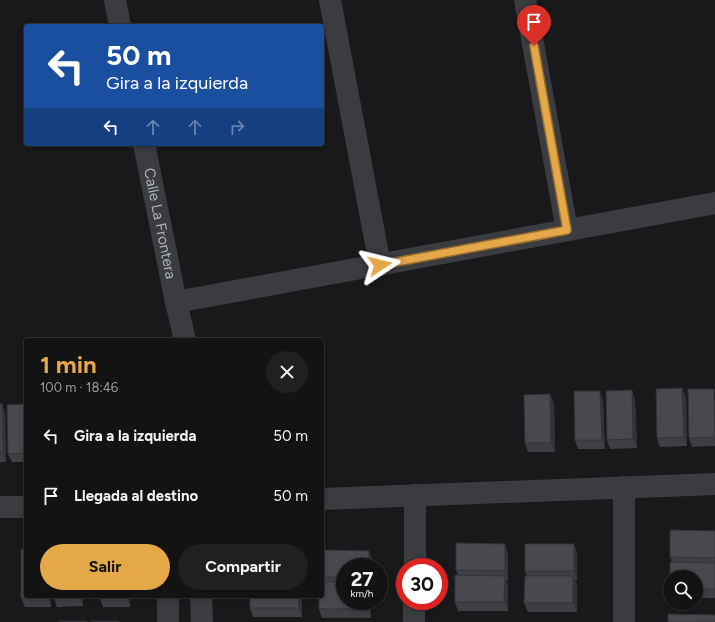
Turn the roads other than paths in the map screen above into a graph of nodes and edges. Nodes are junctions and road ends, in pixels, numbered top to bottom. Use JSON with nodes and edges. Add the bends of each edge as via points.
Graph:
{"nodes":[{"id":1,"x":115,"y":0,"type":"edge"},
{"id":2,"x":330,"y":0,"type":"edge"},
{"id":3,"x":525,"y":0,"type":"edge"},
{"id":4,"x":120,"y":24,"type":"edge"},
{"id":5,"x":144,"y":146,"type":"edge"},
{"id":6,"x":715,"y":203,"type":"edge"},
{"id":7,"x":567,"y":230,"type":"junction"},
{"id":8,"x":380,"y":265,"type":"junction"},
{"id":9,"x":176,"y":302,"type":"junction"},
{"id":10,"x":173,"y":338,"type":"edge"},
{"id":11,"x":185,"y":338,"type":"edge"},
{"id":12,"x":715,"y":484,"type":"edge"},
{"id":13,"x":624,"y":487,"type":"junction"},
{"id":14,"x":415,"y":495,"type":"junction"},
{"id":15,"x":324,"y":499,"type":"edge"},
{"id":16,"x":0,"y":507,"type":"edge"},
{"id":17,"x":24,"y":507,"type":"edge"},
{"id":18,"x":414,"y":558,"type":"edge"},
{"id":19,"x":168,"y":598,"type":"edge"},
{"id":20,"x":201,"y":598,"type":"edge"},
{"id":21,"x":414,"y":610,"type":"edge"},
{"id":22,"x":168,"y":622,"type":"edge"},
{"id":23,"x":202,"y":622,"type":"edge"},
{"id":24,"x":414,"y":622,"type":"edge"},
{"id":25,"x":624,"y":622,"type":"edge"}],
"edges":[{"from":1,"to":4,"type":"street"},
{"from":2,"to":8,"type":"street"},
{"from":3,"to":7,"type":"street"},
{"from":5,"to":9,"type":"street","name":"Calle La Frontera"},
{"from":6,"to":7,"type":"street"},
{"from":7,"to":8,"type":"street"},
{"from":8,"to":9,"type":"street"},
{"from":9,"to":10,"type":"street"},
{"from":9,"to":11,"type":"street"},
{"from":12,"to":13,"type":"street"},
{"from":13,"to":14,"type":"street"},
{"from":13,"to":25,"type":"street"},
{"from":14,"to":15,"type":"street"},
{"from":14,"to":18,"type":"street"},
{"from":16,"to":17,"type":"street"},
{"from":19,"to":22,"type":"street"},
{"from":20,"to":23,"type":"street"},
{"from":21,"to":24,"type":"street"}]}
